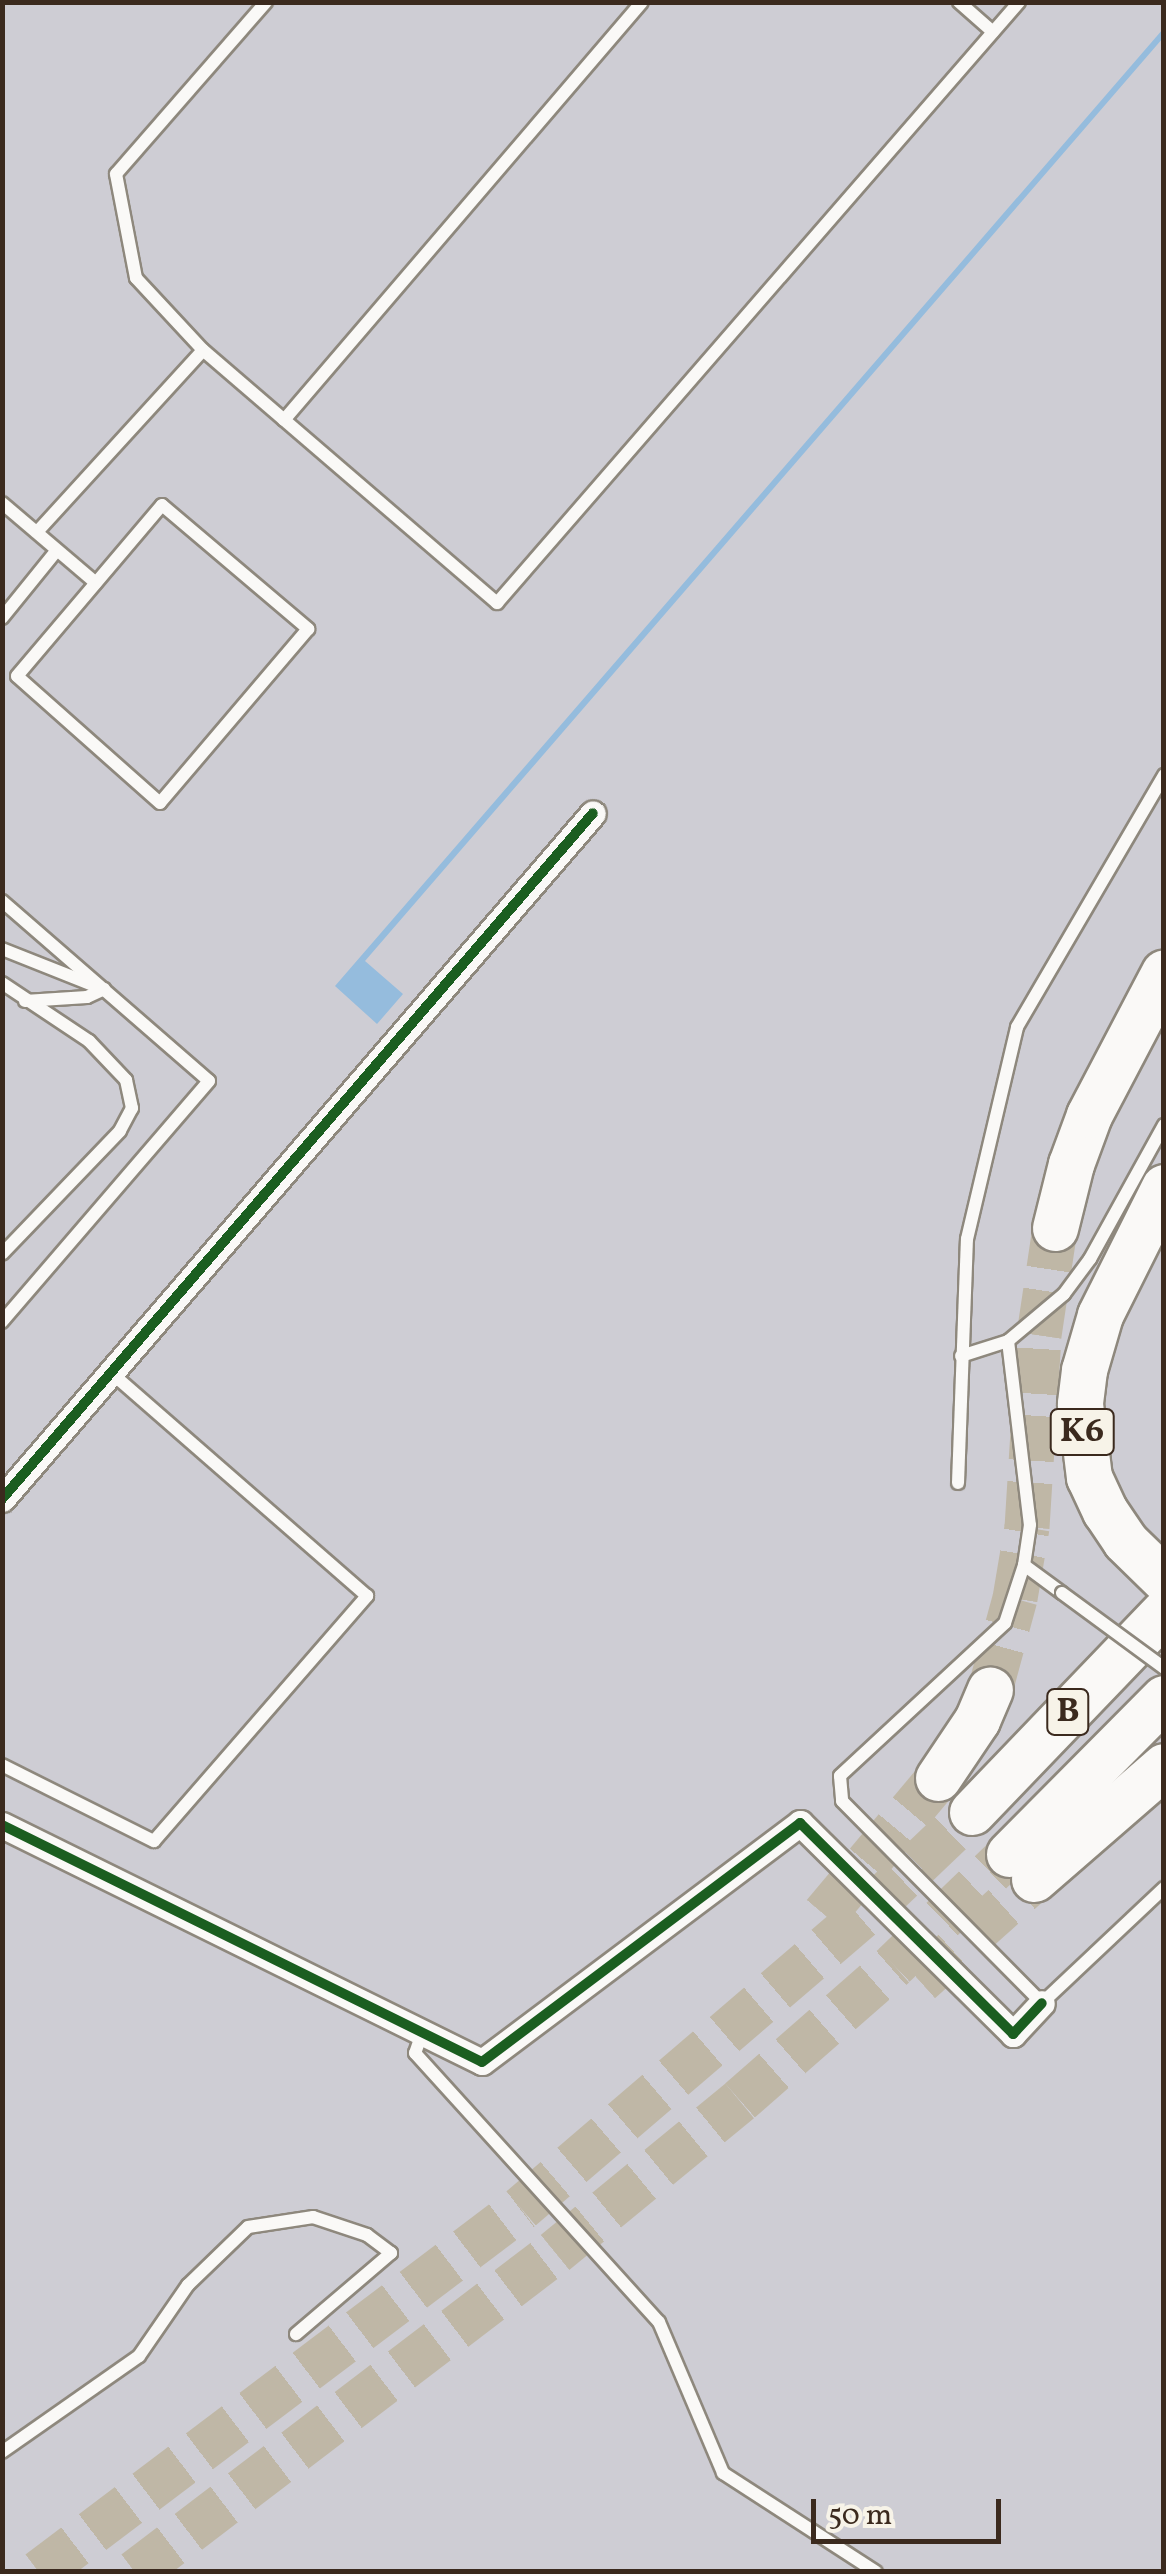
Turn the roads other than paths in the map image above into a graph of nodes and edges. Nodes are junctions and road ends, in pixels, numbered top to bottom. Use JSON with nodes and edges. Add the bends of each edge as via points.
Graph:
{"nodes":[{"id":1,"x":266,"y":2,"type":"edge"},
{"id":2,"x":642,"y":2,"type":"edge"},
{"id":3,"x":960,"y":2,"type":"edge"},
{"id":4,"x":1019,"y":2,"type":"edge"},
{"id":5,"x":994,"y":32,"type":"junction"},
{"id":6,"x":202,"y":350,"type":"junction"},
{"id":7,"x":284,"y":420,"type":"junction"},
{"id":8,"x":2,"y":504,"type":"edge"},
{"id":9,"x":36,"y":532,"type":"junction"},
{"id":10,"x":57,"y":550,"type":"junction"},
{"id":11,"x":96,"y":583,"type":"junction"},
{"id":12,"x":2,"y":618,"type":"edge"},
{"id":13,"x":1164,"y":775,"type":"edge"},
{"id":14,"x":593,"y":813,"type":"dead end"},
{"id":15,"x":2,"y":901,"type":"edge"},
{"id":16,"x":2,"y":948,"type":"edge"},
{"id":17,"x":1164,"y":972,"type":"edge"},
{"id":18,"x":2,"y":983,"type":"edge"},
{"id":19,"x":104,"y":990,"type":"junction"},
{"id":20,"x":25,"y":1001,"type":"junction"},
{"id":21,"x":1164,"y":1015,"type":"edge"},
{"id":22,"x":1164,"y":1125,"type":"edge"},
{"id":23,"x":1071,"y":1164,"type":"junction"},
{"id":24,"x":1164,"y":1187,"type":"edge"},
{"id":25,"x":1164,"y":1220,"type":"edge"},
{"id":26,"x":1056,"y":1228,"type":"tunnel mouth"},
{"id":27,"x":2,"y":1254,"type":"edge"},
{"id":28,"x":1100,"y":1315,"type":"junction"},
{"id":29,"x":2,"y":1322,"type":"edge"},
{"id":30,"x":1008,"y":1341,"type":"junction"},
{"id":31,"x":961,"y":1356,"type":"junction"},
{"id":32,"x":110,"y":1372,"type":"junction"},
{"id":33,"x":958,"y":1483,"type":"dead end"},
{"id":34,"x":2,"y":1499,"type":"edge"},
{"id":35,"x":1024,"y":1565,"type":"junction"},
{"id":36,"x":1164,"y":1578,"type":"edge"},
{"id":37,"x":1164,"y":1612,"type":"edge"},
{"id":38,"x":1164,"y":1668,"type":"edge"},
{"id":39,"x":990,"y":1690,"type":"tunnel mouth"},
{"id":40,"x":1164,"y":1698,"type":"edge"},
{"id":41,"x":2,"y":1765,"type":"edge"},
{"id":42,"x":1164,"y":1766,"type":"edge"},
{"id":43,"x":938,"y":1778,"type":"tunnel mouth"},
{"id":44,"x":972,"y":1812,"type":"tunnel mouth"},
{"id":45,"x":2,"y":1825,"type":"edge"},
{"id":46,"x":1164,"y":1888,"type":"edge"},
{"id":47,"x":1042,"y":2004,"type":"junction"},
{"id":48,"x":422,"y":2036,"type":"junction"},
{"id":49,"x":296,"y":2334,"type":"dead end"},
{"id":50,"x":2,"y":2452,"type":"edge"},
{"id":51,"x":876,"y":2572,"type":"edge"}],
"edges":[{"from":1,"to":6,"type":"lane","via":[[116,174],[136,278]]},
{"from":2,"to":7,"type":"lane"},
{"from":3,"to":5,"type":"lane"},
{"from":4,"to":5,"type":"lane"},
{"from":5,"to":7,"type":"lane","via":[[497,603]]},
{"from":6,"to":7,"type":"lane"},
{"from":6,"to":9,"type":"lane"},
{"from":8,"to":9,"type":"lane"},
{"from":9,"to":10,"type":"lane"},
{"from":10,"to":11,"type":"lane"},
{"from":10,"to":12,"type":"lane"},
{"from":11,"to":11,"type":"lane","via":[[17,676],[160,803],[308,629],[162,505]]},
{"from":13,"to":31,"type":"lane","via":[[1018,1027],[967,1240]]},
{"from":14,"to":32,"type":"street"},
{"from":15,"to":19,"type":"lane"},
{"from":16,"to":19,"type":"lane"},
{"from":17,"to":23,"type":"highway","via":[[1104,1084]]},
{"from":18,"to":20,"type":"lane"},
{"from":19,"to":20,"type":"lane"},
{"from":19,"to":29,"type":"lane","via":[[209,1080]]},
{"from":20,"to":27,"type":"lane","via":[[89,1041],[126,1080],[132,1108],[120,1131]]},
{"from":21,"to":23,"type":"highway","via":[[1099,1107]]},
{"from":22,"to":30,"type":"lane","via":[[1090,1259],[1064,1294]]},
{"from":23,"to":26,"type":"highway"},
{"from":24,"to":28,"type":"highway","number":"K6"},
{"from":25,"to":28,"type":"highway"},
{"from":28,"to":36,"type":"highway","number":"K6","via":[[1084,1370],[1082,1442],[1090,1477],[1125,1541]]},
{"from":30,"to":31,"type":"lane"},
{"from":30,"to":35,"type":"lane","via":[[1030,1525]]},
{"from":31,"to":33,"type":"lane"},
{"from":32,"to":34,"type":"street"},
{"from":32,"to":41,"type":"lane","via":[[367,1596],[154,1841]]},
{"from":35,"to":38,"type":"lane","bridge":true},
{"from":35,"to":47,"type":"lane","via":[[1005,1623],[840,1776],[842,1801]]},
{"from":37,"to":44,"type":"highway","number":"B"},
{"from":39,"to":43,"type":"highway"},
{"from":40,"to":42,"type":"highway","number":"B","via":[[1022,1867]]},
{"from":45,"to":48,"type":"street"},
{"from":46,"to":47,"type":"lane"},
{"from":47,"to":48,"type":"street","via":[[1013,2034],[800,1823],[482,2062]]},
{"from":48,"to":51,"type":"lane","via":[[414,2053],[659,2322],[723,2473]]},
{"from":49,"to":50,"type":"lane","via":[[391,2254],[367,2235],[314,2218],[248,2227],[188,2285],[139,2356]]}]}
